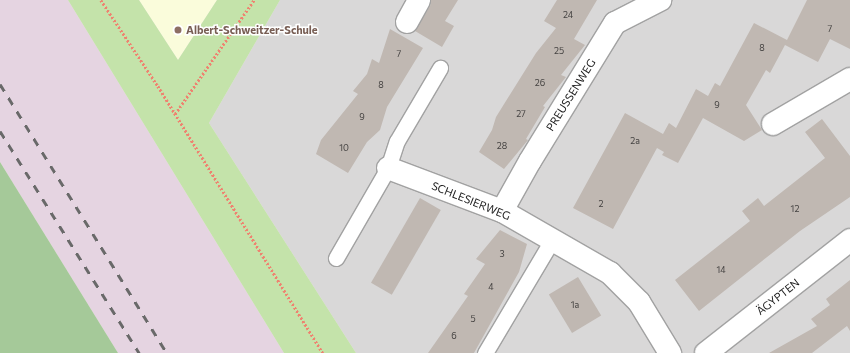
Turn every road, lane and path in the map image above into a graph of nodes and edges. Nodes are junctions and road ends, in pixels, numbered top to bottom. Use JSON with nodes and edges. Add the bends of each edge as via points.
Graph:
{"nodes":[{"id":1,"x":101,"y":0,"type":"edge"},
{"id":2,"x":254,"y":0,"type":"edge"},
{"id":3,"x":419,"y":0,"type":"edge"},
{"id":4,"x":660,"y":0,"type":"edge"},
{"id":5,"x":407,"y":22,"type":"dead end"},
{"id":6,"x":440,"y":68,"type":"dead end"},
{"id":7,"x":850,"y":79,"type":"edge"},
{"id":8,"x":175,"y":114,"type":"junction"},
{"id":9,"x":773,"y":124,"type":"dead end"},
{"id":10,"x":388,"y":168,"type":"junction"},
{"id":11,"x":502,"y":211,"type":"junction"},
{"id":12,"x":552,"y":240,"type":"junction"},
{"id":13,"x":850,"y":240,"type":"edge"},
{"id":14,"x":336,"y":258,"type":"dead end"},
{"id":15,"x":323,"y":353,"type":"edge"},
{"id":16,"x":485,"y":353,"type":"edge"},
{"id":17,"x":670,"y":353,"type":"edge"},
{"id":18,"x":706,"y":353,"type":"edge"}],
"edges":[{"from":1,"to":8,"type":"path"},
{"from":2,"to":8,"type":"path"},
{"from":3,"to":5,"type":"street"},
{"from":4,"to":11,"type":"street","name":"PREUSSENWEG","via":[[615,23]]},
{"from":6,"to":10,"type":"lane","via":[[397,141]]},
{"from":7,"to":9,"type":"street"},
{"from":8,"to":15,"type":"path"},
{"from":10,"to":11,"type":"street","name":"SCHLESIERWEG"},
{"from":10,"to":14,"type":"lane"},
{"from":11,"to":12,"type":"street","name":"SCHLESIERWEG"},
{"from":12,"to":16,"type":"lane"},
{"from":12,"to":17,"type":"street","name":"SCHLESIERWEG","via":[[610,272],[639,302]]},
{"from":13,"to":18,"type":"street","name":"ÄGYPTEN"}]}
